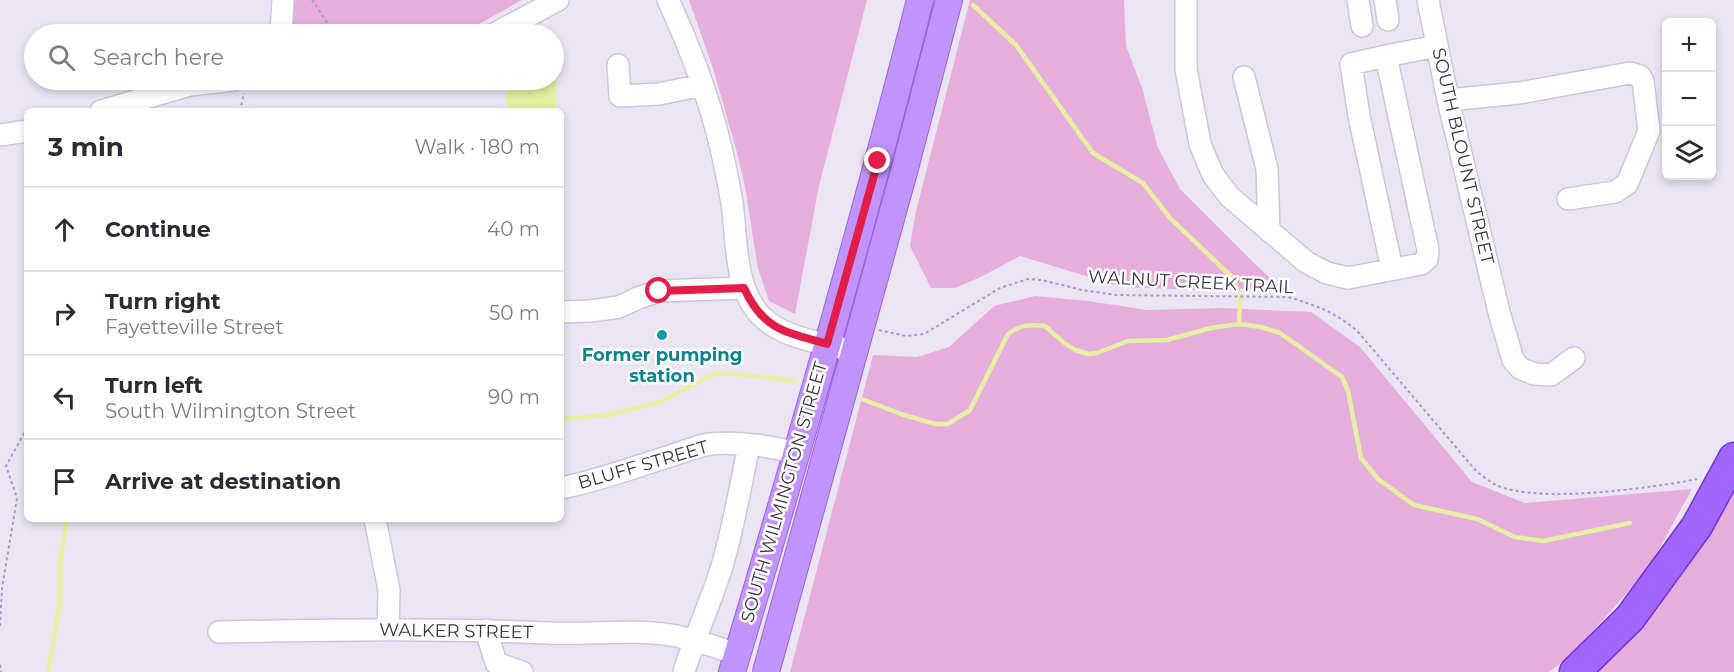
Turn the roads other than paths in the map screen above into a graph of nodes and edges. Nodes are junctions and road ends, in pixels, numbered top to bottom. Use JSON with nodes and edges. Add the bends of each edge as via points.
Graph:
{"nodes":[{"id":1,"x":283,"y":0,"type":"edge"},
{"id":2,"x":558,"y":0,"type":"edge"},
{"id":3,"x":668,"y":0,"type":"edge"},
{"id":4,"x":920,"y":0,"type":"edge"},
{"id":5,"x":949,"y":0,"type":"edge"},
{"id":6,"x":1186,"y":0,"type":"edge"},
{"id":7,"x":1358,"y":0,"type":"edge"},
{"id":8,"x":1428,"y":0,"type":"edge"},
{"id":9,"x":282,"y":24,"type":"edge"},
{"id":10,"x":513,"y":24,"type":"edge"},
{"id":11,"x":1362,"y":26,"type":"dead end"},
{"id":12,"x":1437,"y":46,"type":"junction"},
{"id":13,"x":1386,"y":56,"type":"junction"},
{"id":14,"x":618,"y":65,"type":"dead end"},
{"id":15,"x":1244,"y":77,"type":"dead end"},
{"id":16,"x":702,"y":85,"type":"junction"},
{"id":17,"x":176,"y":90,"type":"edge"},
{"id":18,"x":1448,"y":100,"type":"junction"},
{"id":19,"x":112,"y":108,"type":"edge"},
{"id":20,"x":24,"y":131,"type":"edge"},
{"id":21,"x":0,"y":135,"type":"edge"},
{"id":22,"x":1568,"y":199,"type":"dead end"},
{"id":23,"x":1269,"y":231,"type":"junction"},
{"id":24,"x":1392,"y":269,"type":"junction"},
{"id":25,"x":744,"y":288,"type":"junction"},
{"id":26,"x":564,"y":312,"type":"edge"},
{"id":27,"x":827,"y":344,"type":"junction"},
{"id":28,"x":854,"y":351,"type":"junction"},
{"id":29,"x":1574,"y":358,"type":"dead end"},
{"id":30,"x":749,"y":445,"type":"junction"},
{"id":31,"x":796,"y":453,"type":"junction"},
{"id":32,"x":1734,"y":458,"type":"edge"},
{"id":33,"x":564,"y":487,"type":"edge"},
{"id":34,"x":376,"y":522,"type":"edge"},
{"id":35,"x":388,"y":629,"type":"junction"},
{"id":36,"x":486,"y":630,"type":"junction"},
{"id":37,"x":219,"y":632,"type":"dead end"},
{"id":38,"x":693,"y":641,"type":"junction"},
{"id":39,"x":739,"y":666,"type":"edge"},
{"id":40,"x":522,"y":672,"type":"edge"},
{"id":41,"x":684,"y":672,"type":"edge"},
{"id":42,"x":766,"y":672,"type":"edge"},
{"id":43,"x":1575,"y":672,"type":"edge"}],
"edges":[{"from":1,"to":9,"type":"street"},
{"from":2,"to":10,"type":"street"},
{"from":3,"to":16,"type":"street"},
{"from":4,"to":27,"type":"main road","name":"SOUTH WILMINGTON STREET"},
{"from":5,"to":28,"type":"main road","name":"SOUTH WILMINGTON STREET"},
{"from":6,"to":23,"type":"street","via":[[1186,69],[1200,144],[1214,175],[1230,197]]},
{"from":7,"to":11,"type":"street"},
{"from":8,"to":12,"type":"street","name":"SOUTH BLOUNT STREET"},
{"from":12,"to":13,"type":"street"},
{"from":12,"to":18,"type":"street","name":"SOUTH BLOUNT STREET"},
{"from":13,"to":24,"type":"street","via":[[1428,250],[1427,259],[1421,264]]},
{"from":13,"to":24,"type":"street","via":[[1351,64]]},
{"from":14,"to":16,"type":"street","via":[[621,96],[659,94]]},
{"from":15,"to":23,"type":"street","via":[[1267,169]]},
{"from":16,"to":25,"type":"street","via":[[731,200]]},
{"from":17,"to":19,"type":"street"},
{"from":18,"to":22,"type":"street","via":[[1519,93],[1630,73],[1640,76],[1649,130],[1627,184],[1615,192]]},
{"from":18,"to":29,"type":"street","name":"SOUTH BLOUNT STREET","via":[[1513,360],[1534,374],[1551,375]]},
{"from":20,"to":21,"type":"street"},
{"from":23,"to":24,"type":"street","via":[[1306,262],[1335,276],[1347,278]]},
{"from":25,"to":26,"type":"street","via":[[659,291],[619,307]]},
{"from":25,"to":27,"type":"street","via":[[753,306],[773,326]]},
{"from":27,"to":28,"type":"street"},
{"from":27,"to":31,"type":"main road","name":"SOUTH WILMINGTON STREET"},
{"from":28,"to":42,"type":"main road","name":"SOUTH WILMINGTON STREET"},
{"from":30,"to":31,"type":"street","name":"BLUFF STREET"},
{"from":30,"to":33,"type":"street","name":"BLUFF STREET","via":[[708,444]]},
{"from":30,"to":38,"type":"street","via":[[725,555]]},
{"from":31,"to":39,"type":"main road","name":"SOUTH WILMINGTON STREET"},
{"from":32,"to":43,"type":"highway","via":[[1697,526],[1630,618]]},
{"from":34,"to":35,"type":"street","via":[[389,590]]},
{"from":35,"to":36,"type":"street","name":"WALKER STREET"},
{"from":35,"to":37,"type":"street","name":"WALKER STREET"},
{"from":36,"to":38,"type":"street","name":"WALKER STREET","via":[[671,635]]},
{"from":36,"to":40,"type":"street","via":[[496,663]]},
{"from":38,"to":39,"type":"street","name":"WALKER STREET"},
{"from":38,"to":41,"type":"street"}]}
